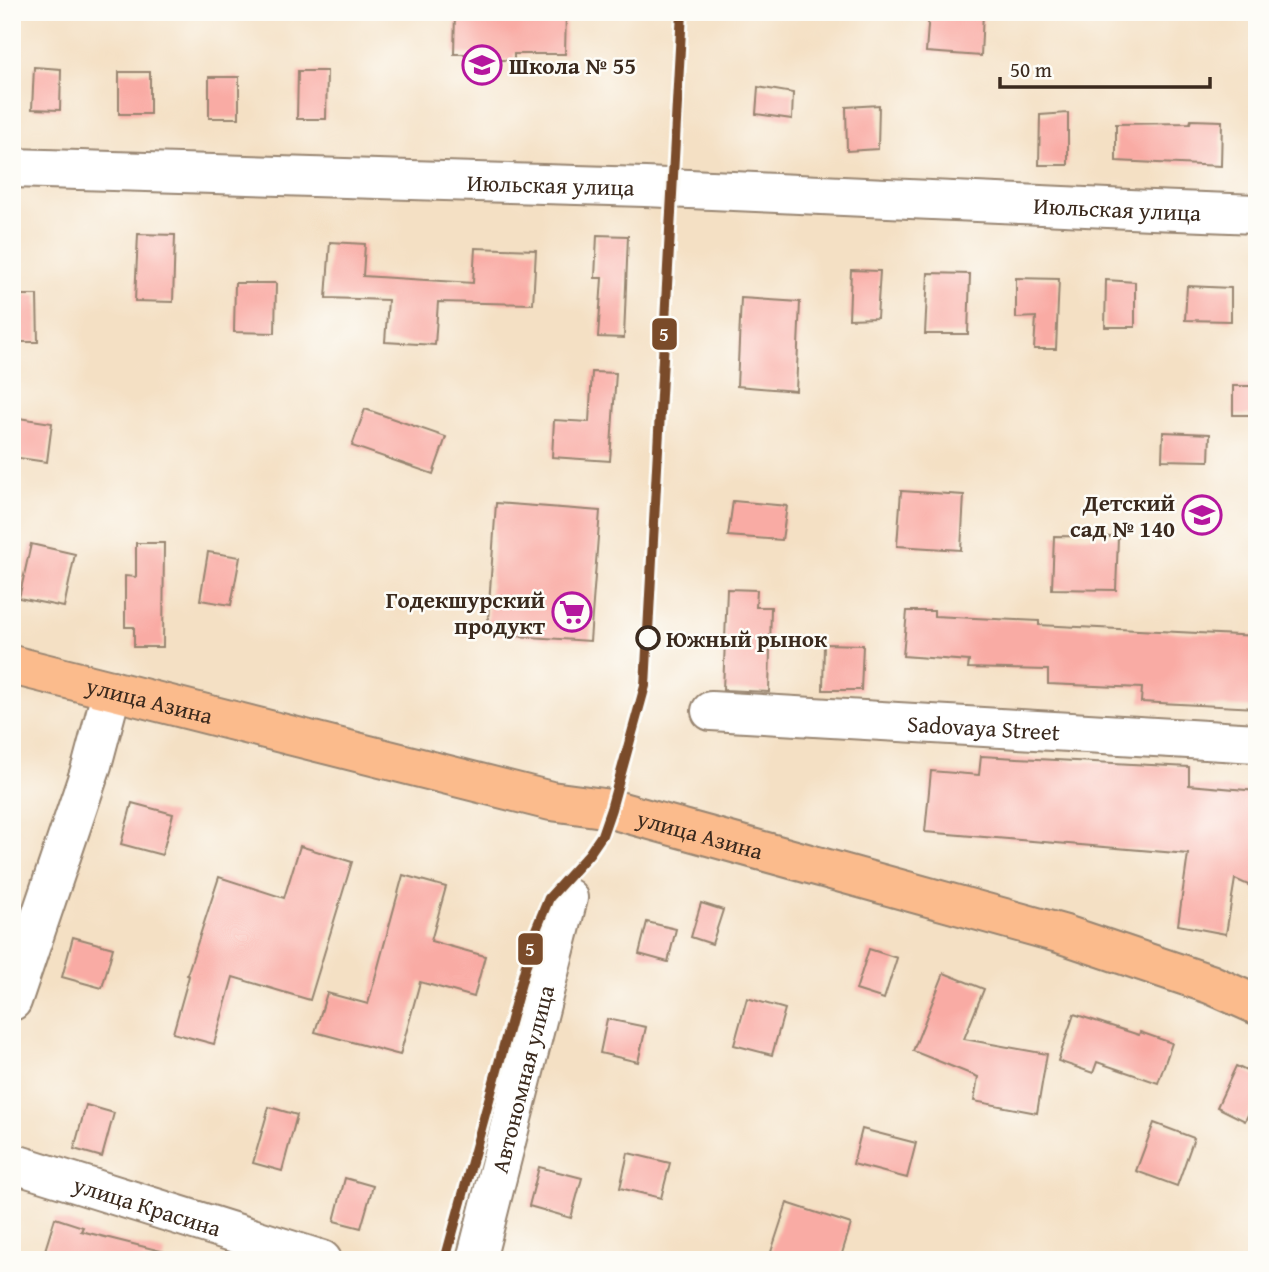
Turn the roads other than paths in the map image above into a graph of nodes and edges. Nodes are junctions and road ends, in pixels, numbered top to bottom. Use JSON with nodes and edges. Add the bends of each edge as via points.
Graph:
{"nodes":[{"id":1,"x":12,"y":168,"type":"edge"},
{"id":2,"x":1257,"y":214,"type":"edge"},
{"id":3,"x":12,"y":665,"type":"edge"},
{"id":4,"x":112,"y":690,"type":"junction"},
{"id":5,"x":711,"y":711,"type":"dead end"},
{"id":6,"x":1257,"y":743,"type":"edge"},
{"id":7,"x":568,"y":898,"type":"dead end"},
{"id":8,"x":12,"y":1001,"type":"edge"},
{"id":9,"x":1257,"y":1005,"type":"edge"},
{"id":10,"x":12,"y":1163,"type":"edge"},
{"id":11,"x":322,"y":1260,"type":"edge"},
{"id":12,"x":476,"y":1260,"type":"edge"}],
"edges":[{"from":1,"to":2,"type":"street","name":"Июльская улица","via":[[645,187]]},
{"from":3,"to":4,"type":"main road","name":"улица Азина"},
{"from":4,"to":8,"type":"street","via":[[92,765]]},
{"from":4,"to":9,"type":"main road","name":"улица Азина","via":[[551,801],[611,809],[1062,934],[1210,984]]},
{"from":5,"to":6,"type":"street","name":"Sadovaya Street"},
{"from":7,"to":12,"type":"street","name":"Автономная улица"},
{"from":10,"to":11,"type":"street","name":"улица Красина"}]}
